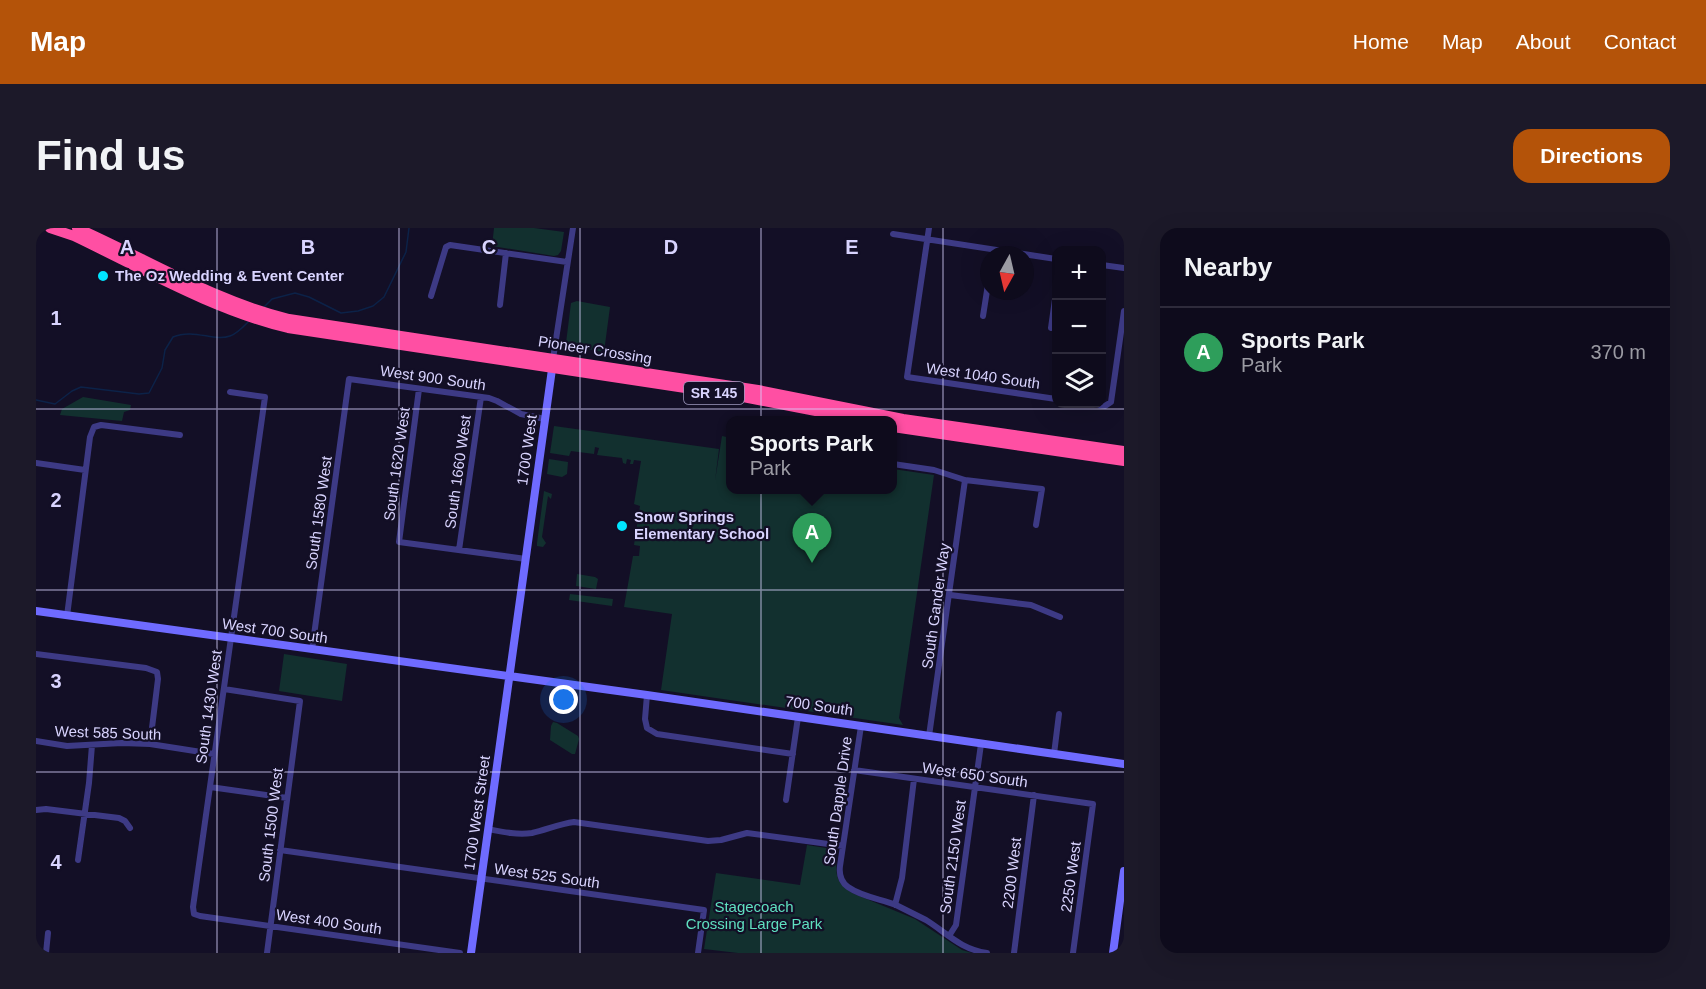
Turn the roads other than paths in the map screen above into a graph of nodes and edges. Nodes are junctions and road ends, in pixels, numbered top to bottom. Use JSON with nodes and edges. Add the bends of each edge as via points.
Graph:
{"nodes":[{"id":1,"x":50,"y":228,"type":"edge"},
{"id":2,"x":77,"y":228,"type":"edge"},
{"id":3,"x":573,"y":228,"type":"edge"},
{"id":4,"x":929,"y":228,"type":"edge"},
{"id":5,"x":893,"y":234,"type":"dead end"},
{"id":6,"x":926,"y":239,"type":"junction"},
{"id":7,"x":980,"y":249,"type":"edge"},
{"id":8,"x":506,"y":253,"type":"junction"},
{"id":9,"x":1034,"y":257,"type":"edge"},
{"id":10,"x":1052,"y":259,"type":"edge"},
{"id":11,"x":567,"y":262,"type":"junction"},
{"id":12,"x":1106,"y":266,"type":"edge"},
{"id":13,"x":1124,"y":268,"type":"edge"},
{"id":14,"x":431,"y":296,"type":"dead end"},
{"id":15,"x":986,"y":300,"type":"edge"},
{"id":16,"x":1055,"y":300,"type":"edge"},
{"id":17,"x":500,"y":305,"type":"dead end"},
{"id":18,"x":1124,"y":311,"type":"edge"},
{"id":19,"x":256,"y":315,"type":"junction"},
{"id":20,"x":983,"y":316,"type":"dead end"},
{"id":21,"x":1051,"y":328,"type":"dead end"},
{"id":22,"x":1121,"y":360,"type":"edge"},
{"id":23,"x":552,"y":364,"type":"junction"},
{"id":24,"x":349,"y":379,"type":"joint"},
{"id":25,"x":419,"y":388,"type":"junction"},
{"id":26,"x":230,"y":392,"type":"dead end"},
{"id":27,"x":481,"y":397,"type":"junction"},
{"id":28,"x":1052,"y":398,"type":"edge"},
{"id":29,"x":1106,"y":406,"type":"edge"},
{"id":30,"x":842,"y":416,"type":"edge"},
{"id":31,"x":888,"y":416,"type":"edge"},
{"id":32,"x":897,"y":418,"type":"edge"},
{"id":33,"x":545,"y":419,"type":"junction"},
{"id":34,"x":897,"y":428,"type":"edge"},
{"id":35,"x":180,"y":435,"type":"dead end"},
{"id":36,"x":1124,"y":451,"type":"edge"},
{"id":37,"x":1124,"y":461,"type":"edge"},
{"id":38,"x":36,"y":463,"type":"edge"},
{"id":39,"x":897,"y":465,"type":"edge"},
{"id":40,"x":85,"y":470,"type":"junction"},
{"id":41,"x":965,"y":480,"type":"junction"},
{"id":42,"x":1036,"y":525,"type":"dead end"},
{"id":43,"x":459,"y":550,"type":"junction"},
{"id":44,"x":526,"y":559,"type":"junction"},
{"id":45,"x":950,"y":595,"type":"junction"},
{"id":46,"x":36,"y":611,"type":"edge"},
{"id":47,"x":67,"y":616,"type":"junction"},
{"id":48,"x":1060,"y":617,"type":"dead end"},
{"id":49,"x":231,"y":639,"type":"junction"},
{"id":50,"x":312,"y":650,"type":"junction"},
{"id":51,"x":36,"y":654,"type":"edge"},
{"id":52,"x":510,"y":676,"type":"junction"},
{"id":53,"x":224,"y":689,"type":"junction"},
{"id":54,"x":647,"y":695,"type":"junction"},
{"id":55,"x":1059,"y":714,"type":"dead end"},
{"id":56,"x":798,"y":717,"type":"junction"},
{"id":57,"x":861,"y":726,"type":"junction"},
{"id":58,"x":929,"y":736,"type":"junction"},
{"id":59,"x":36,"y":741,"type":"edge"},
{"id":60,"x":150,"y":744,"type":"junction"},
{"id":61,"x":981,"y":744,"type":"junction"},
{"id":62,"x":92,"y":745,"type":"junction"},
{"id":63,"x":214,"y":754,"type":"junction"},
{"id":64,"x":793,"y":754,"type":"junction"},
{"id":65,"x":1054,"y":754,"type":"junction"},
{"id":66,"x":1124,"y":764,"type":"edge"},
{"id":67,"x":854,"y":770,"type":"junction"},
{"id":68,"x":914,"y":778,"type":"junction"},
{"id":69,"x":975,"y":787,"type":"junction"},
{"id":70,"x":210,"y":788,"type":"junction"},
{"id":71,"x":1034,"y":795,"type":"junction"},
{"id":72,"x":287,"y":798,"type":"junction"},
{"id":73,"x":786,"y":800,"type":"dead end"},
{"id":74,"x":1093,"y":804,"type":"joint"},
{"id":75,"x":36,"y":810,"type":"edge"},
{"id":76,"x":85,"y":813,"type":"junction"},
{"id":77,"x":130,"y":828,"type":"dead end"},
{"id":78,"x":488,"y":829,"type":"junction"},
{"id":79,"x":843,"y":846,"type":"junction"},
{"id":80,"x":280,"y":850,"type":"junction"},
{"id":81,"x":78,"y":860,"type":"dead end"},
{"id":82,"x":1124,"y":871,"type":"edge"},
{"id":83,"x":482,"y":878,"type":"junction"},
{"id":84,"x":895,"y":905,"type":"junction"},
{"id":85,"x":194,"y":914,"type":"joint"},
{"id":86,"x":271,"y":926,"type":"junction"},
{"id":87,"x":48,"y":933,"type":"dead end"},
{"id":88,"x":949,"y":936,"type":"junction"},
{"id":89,"x":45,"y":953,"type":"edge"},
{"id":90,"x":267,"y":953,"type":"edge"},
{"id":91,"x":460,"y":953,"type":"edge"},
{"id":92,"x":471,"y":953,"type":"edge"},
{"id":93,"x":698,"y":953,"type":"edge"},
{"id":94,"x":987,"y":953,"type":"edge"},
{"id":95,"x":1014,"y":953,"type":"edge"},
{"id":96,"x":1073,"y":953,"type":"edge"},
{"id":97,"x":1113,"y":953,"type":"edge"}],
"edges":[{"from":1,"to":19,"type":"highway","name":"Pioneer Crossing","number":"SR 145","via":[[218,305]]},
{"from":2,"to":19,"type":"highway","name":"Pioneer Crossing","number":"SR 145"},
{"from":3,"to":11,"type":"street","name":"1700 West"},
{"from":4,"to":6,"type":"street"},
{"from":5,"to":6,"type":"street"},
{"from":6,"to":7,"type":"street"},
{"from":6,"to":28,"type":"street","name":"West 1040 South","via":[[907,377]]},
{"from":8,"to":11,"type":"street"},
{"from":8,"to":14,"type":"street","via":[[446,247]]},
{"from":8,"to":17,"type":"street"},
{"from":9,"to":10,"type":"street"},
{"from":11,"to":23,"type":"street","name":"1700 West"},
{"from":12,"to":13,"type":"street"},
{"from":15,"to":20,"type":"street"},
{"from":16,"to":21,"type":"street"},
{"from":18,"to":22,"type":"street"},
{"from":19,"to":23,"type":"highway","name":"Pioneer Crossing","number":"SR 145","via":[[305,331]]},
{"from":22,"to":29,"type":"street","via":[[1110,404]]},
{"from":23,"to":30,"type":"highway","name":"Pioneer Crossing","number":"SR 145","via":[[565,370]]},
{"from":23,"to":31,"type":"highway","name":"Pioneer Crossing","number":"SR 145","via":[[758,390]]},
{"from":23,"to":33,"type":"street","name":"1700 West"},
{"from":24,"to":25,"type":"street","name":"West 900 South"},
{"from":24,"to":50,"type":"street","name":"South 1580 West"},
{"from":25,"to":27,"type":"street","name":"West 900 South"},
{"from":25,"to":43,"type":"street","name":"South 1620 West","via":[[399,542]]},
{"from":26,"to":49,"type":"street","name":"South 1430 West","via":[[265,397]]},
{"from":27,"to":33,"type":"street","name":"West 900 South","via":[[497,400],[521,414]]},
{"from":27,"to":43,"type":"street","name":"South 1660 West"},
{"from":32,"to":36,"type":"highway","name":"Pioneer Crossing","number":"SR 145"},
{"from":33,"to":44,"type":"street","name":"1700 West"},
{"from":34,"to":37,"type":"highway"},
{"from":35,"to":40,"type":"street","via":[[94,427]]},
{"from":38,"to":40,"type":"street"},
{"from":39,"to":41,"type":"street"},
{"from":40,"to":47,"type":"street"},
{"from":41,"to":42,"type":"street","via":[[1042,489]]},
{"from":41,"to":45,"type":"street","name":"South Gander Way"},
{"from":43,"to":44,"type":"street"},
{"from":44,"to":52,"type":"street","name":"1700 West"},
{"from":45,"to":48,"type":"street","via":[[1030,605]]},
{"from":45,"to":58,"type":"street","name":"South Gander Way"},
{"from":46,"to":47,"type":"street","name":"West 700 South"},
{"from":47,"to":49,"type":"street","name":"West 700 South"},
{"from":49,"to":50,"type":"street","name":"West 700 South"},
{"from":49,"to":53,"type":"street","name":"South 1430 West"},
{"from":50,"to":52,"type":"street","name":"West 700 South"},
{"from":51,"to":60,"type":"street","via":[[157,672]]},
{"from":52,"to":54,"type":"street","name":"700 South"},
{"from":52,"to":78,"type":"street","name":"1700 West Street"},
{"from":53,"to":63,"type":"street","name":"South 1430 West"},
{"from":53,"to":72,"type":"street","name":"South 1500 West","via":[[300,701]]},
{"from":54,"to":56,"type":"street","name":"700 South"},
{"from":54,"to":64,"type":"street","via":[[647,728],[657,734]]},
{"from":55,"to":65,"type":"street"},
{"from":56,"to":57,"type":"street","name":"700 South"},
{"from":56,"to":64,"type":"street"},
{"from":57,"to":58,"type":"street","name":"700 South"},
{"from":57,"to":67,"type":"street","name":"South Dapple Drive"},
{"from":58,"to":61,"type":"street","name":"700 South"},
{"from":59,"to":62,"type":"street","name":"West 585 South"},
{"from":60,"to":62,"type":"street","name":"West 585 South"},
{"from":60,"to":63,"type":"street","name":"West 585 South"},
{"from":61,"to":65,"type":"street","name":"700 South"},
{"from":61,"to":69,"type":"street","name":"South 2150 West"},
{"from":62,"to":76,"type":"street"},
{"from":63,"to":70,"type":"street","name":"South 1430 West"},
{"from":64,"to":73,"type":"street"},
{"from":65,"to":66,"type":"street","name":"700 South"},
{"from":67,"to":68,"type":"street","name":"West 650 South"},
{"from":67,"to":79,"type":"street","name":"South Dapple Drive"},
{"from":68,"to":69,"type":"street","name":"West 650 South"},
{"from":68,"to":84,"type":"street"},
{"from":69,"to":71,"type":"street","name":"West 650 South"},
{"from":69,"to":88,"type":"street","name":"South 2150 West","via":[[956,924]]},
{"from":70,"to":72,"type":"street"},
{"from":70,"to":85,"type":"street","name":"South 1430 West"},
{"from":71,"to":74,"type":"street","name":"West 650 South"},
{"from":71,"to":95,"type":"street","name":"2200 West"},
{"from":72,"to":80,"type":"street","name":"South 1500 West"},
{"from":74,"to":96,"type":"street","name":"2250 West"},
{"from":75,"to":76,"type":"street"},
{"from":76,"to":77,"type":"street","via":[[125,820]]},
{"from":76,"to":81,"type":"street"},
{"from":78,"to":79,"type":"street","via":[[520,834],[574,822],[708,841],[747,833]]},
{"from":78,"to":83,"type":"street","name":"1700 West Street"},
{"from":79,"to":84,"type":"street","name":"South Dapple Drive","via":[[840,871],[845,884]]},
{"from":80,"to":83,"type":"street","name":"West 525 South"},
{"from":80,"to":86,"type":"street","name":"South 1500 West"},
{"from":82,"to":97,"type":"street"},
{"from":83,"to":92,"type":"street","name":"1700 West Street"},
{"from":83,"to":93,"type":"street","name":"West 525 South","via":[[704,910]]},
{"from":84,"to":88,"type":"street"},
{"from":85,"to":86,"type":"street","name":"West 400 South"},
{"from":86,"to":90,"type":"street","name":"South 1500 West"},
{"from":86,"to":91,"type":"street","name":"West 400 South"},
{"from":87,"to":89,"type":"street"},
{"from":88,"to":94,"type":"street","via":[[973,951]]}]}
